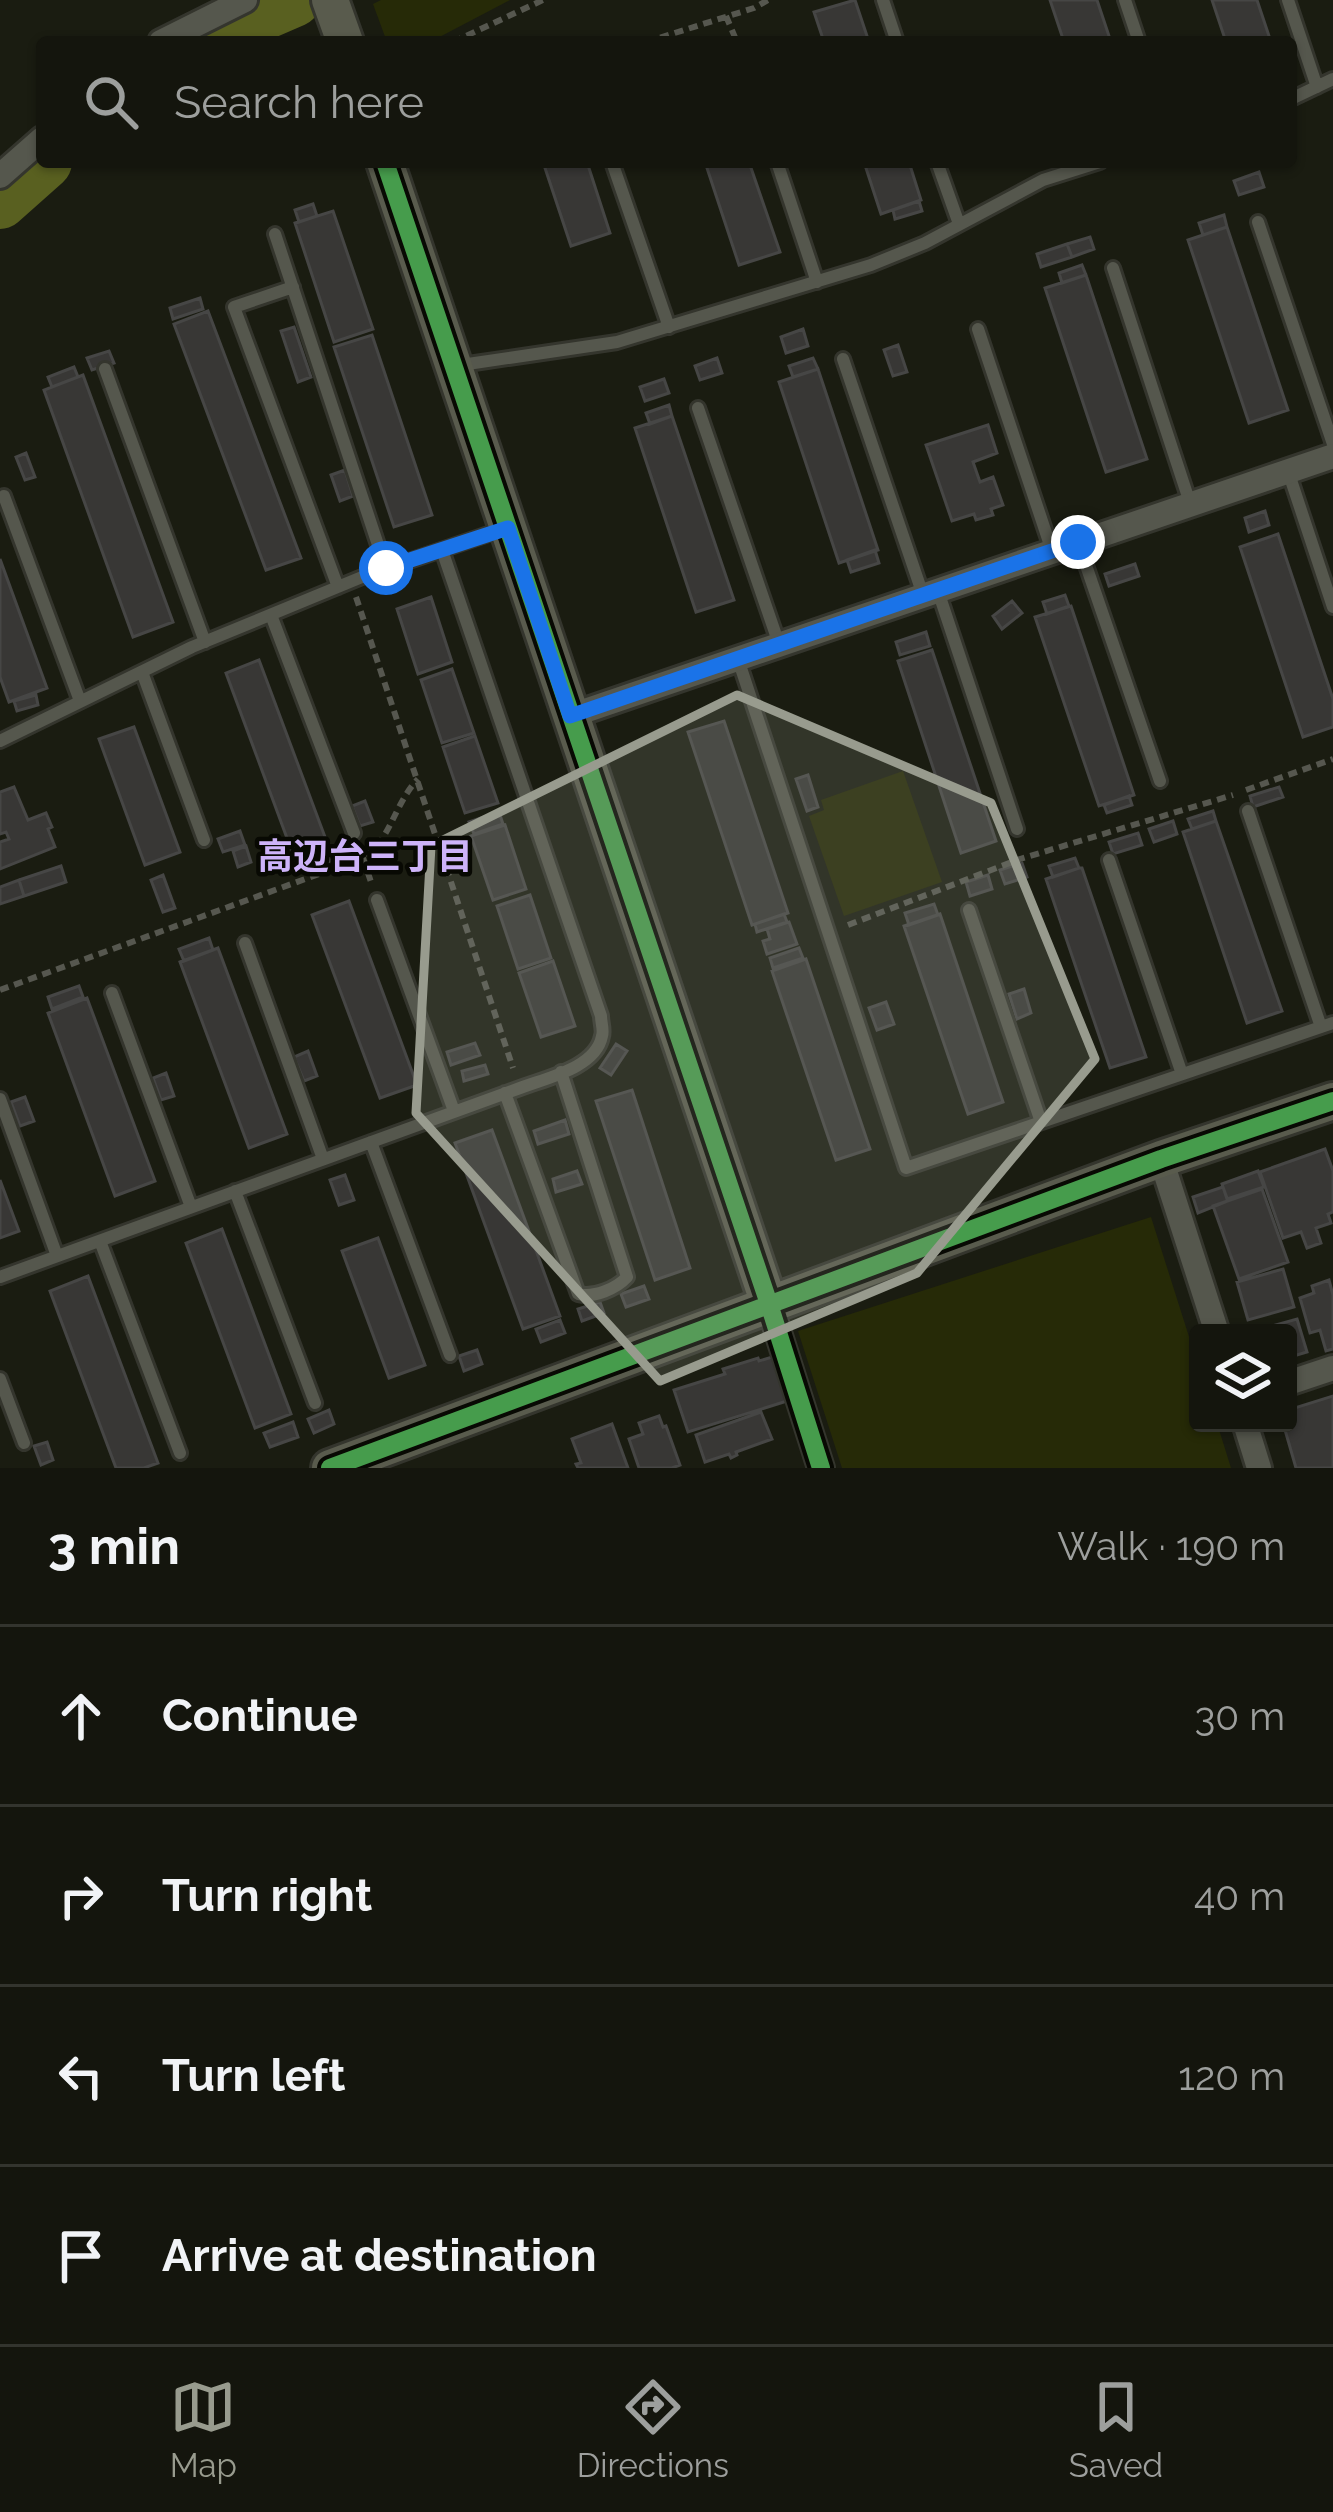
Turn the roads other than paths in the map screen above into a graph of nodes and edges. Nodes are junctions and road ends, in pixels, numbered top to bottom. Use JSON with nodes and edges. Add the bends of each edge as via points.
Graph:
{"nodes":[{"id":1,"x":244,"y":0,"type":"edge"},
{"id":2,"x":330,"y":0,"type":"edge"},
{"id":3,"x":883,"y":0,"type":"edge"},
{"id":4,"x":1125,"y":0,"type":"edge"},
{"id":5,"x":1288,"y":0,"type":"edge"},
{"id":6,"x":172,"y":36,"type":"edge"},
{"id":7,"x":342,"y":36,"type":"edge"},
{"id":8,"x":895,"y":36,"type":"edge"},
{"id":9,"x":1137,"y":36,"type":"edge"},
{"id":10,"x":1333,"y":79,"type":"edge"},
{"id":11,"x":1318,"y":87,"type":"junction"},
{"id":12,"x":1297,"y":96,"type":"edge"},
{"id":13,"x":36,"y":144,"type":"edge"},
{"id":14,"x":388,"y":168,"type":"edge"},
{"id":15,"x":615,"y":168,"type":"edge"},
{"id":16,"x":779,"y":168,"type":"edge"},
{"id":17,"x":940,"y":168,"type":"edge"},
{"id":18,"x":1080,"y":168,"type":"edge"},
{"id":19,"x":0,"y":176,"type":"edge"},
{"id":20,"x":1258,"y":222,"type":"dead end"},
{"id":21,"x":958,"y":224,"type":"junction"},
{"id":22,"x":275,"y":234,"type":"dead end"},
{"id":23,"x":1113,"y":268,"type":"dead end"},
{"id":24,"x":817,"y":282,"type":"junction"},
{"id":25,"x":293,"y":287,"type":"junction"},
{"id":26,"x":669,"y":327,"type":"junction"},
{"id":27,"x":978,"y":329,"type":"dead end"},
{"id":28,"x":843,"y":358,"type":"dead end"},
{"id":29,"x":453,"y":366,"type":"junction"},
{"id":30,"x":105,"y":369,"type":"dead end"},
{"id":31,"x":698,"y":408,"type":"dead end"},
{"id":32,"x":1333,"y":444,"type":"edge"},
{"id":33,"x":1333,"y":455,"type":"edge"},
{"id":34,"x":1287,"y":470,"type":"junction"},
{"id":35,"x":4,"y":496,"type":"dead end"},
{"id":36,"x":1190,"y":503,"type":"junction"},
{"id":37,"x":508,"y":528,"type":"junction"},
{"id":38,"x":1078,"y":542,"type":"junction"},
{"id":39,"x":442,"y":550,"type":"junction"},
{"id":40,"x":1052,"y":551,"type":"junction"},
{"id":41,"x":386,"y":568,"type":"junction"},
{"id":42,"x":345,"y":585,"type":"junction"},
{"id":43,"x":930,"y":592,"type":"junction"},
{"id":44,"x":1333,"y":607,"type":"edge"},
{"id":45,"x":271,"y":615,"type":"junction"},
{"id":46,"x":205,"y":642,"type":"junction"},
{"id":47,"x":779,"y":644,"type":"junction"},
{"id":48,"x":738,"y":658,"type":"junction"},
{"id":49,"x":142,"y":672,"type":"junction"},
{"id":50,"x":80,"y":701,"type":"junction"},
{"id":51,"x":570,"y":716,"type":"junction"},
{"id":52,"x":0,"y":740,"type":"edge"},
{"id":53,"x":1160,"y":781,"type":"dead end"},
{"id":54,"x":1247,"y":811,"type":"dead end"},
{"id":55,"x":1017,"y":829,"type":"dead end"},
{"id":56,"x":354,"y":832,"type":"road end"},
{"id":57,"x":205,"y":840,"type":"dead end"},
{"id":58,"x":1109,"y":860,"type":"dead end"},
{"id":59,"x":377,"y":900,"type":"road end"},
{"id":60,"x":969,"y":910,"type":"dead end"},
{"id":61,"x":244,"y":943,"type":"dead end"},
{"id":62,"x":112,"y":993,"type":"dead end"},
{"id":63,"x":1327,"y":1025,"type":"edge"},
{"id":64,"x":561,"y":1072,"type":"junction"},
{"id":65,"x":1182,"y":1074,"type":"junction"},
{"id":66,"x":505,"y":1093,"type":"junction"},
{"id":67,"x":0,"y":1100,"type":"edge"},
{"id":68,"x":1333,"y":1101,"type":"edge"},
{"id":69,"x":454,"y":1111,"type":"junction"},
{"id":70,"x":1041,"y":1122,"type":"junction"},
{"id":71,"x":370,"y":1142,"type":"junction"},
{"id":72,"x":323,"y":1159,"type":"junction"},
{"id":73,"x":1161,"y":1159,"type":"junction"},
{"id":74,"x":235,"y":1191,"type":"junction"},
{"id":75,"x":191,"y":1207,"type":"junction"},
{"id":76,"x":100,"y":1241,"type":"junction"},
{"id":77,"x":57,"y":1256,"type":"junction"},
{"id":78,"x":0,"y":1277,"type":"edge"},
{"id":79,"x":770,"y":1306,"type":"junction"},
{"id":80,"x":1214,"y":1324,"type":"edge"},
{"id":81,"x":450,"y":1355,"type":"dead end"},
{"id":82,"x":1333,"y":1368,"type":"edge"},
{"id":83,"x":0,"y":1379,"type":"edge"},
{"id":84,"x":1297,"y":1380,"type":"edge"},
{"id":85,"x":315,"y":1403,"type":"dead end"},
{"id":86,"x":1248,"y":1432,"type":"edge"},
{"id":87,"x":24,"y":1443,"type":"dead end"},
{"id":88,"x":179,"y":1453,"type":"dead end"},
{"id":89,"x":330,"y":1468,"type":"edge"},
{"id":90,"x":821,"y":1468,"type":"edge"},
{"id":91,"x":1259,"y":1468,"type":"edge"}],
"edges":[{"from":1,"to":6,"type":"street"},
{"from":2,"to":7,"type":"street"},
{"from":3,"to":8,"type":"lane"},
{"from":4,"to":9,"type":"lane"},
{"from":5,"to":11,"type":"lane"},
{"from":10,"to":11,"type":"lane"},
{"from":11,"to":12,"type":"lane"},
{"from":13,"to":19,"type":"street"},
{"from":14,"to":29,"type":"street"},
{"from":15,"to":26,"type":"lane"},
{"from":16,"to":24,"type":"lane"},
{"from":17,"to":21,"type":"lane"},
{"from":18,"to":21,"type":"lane"},
{"from":20,"to":32,"type":"lane"},
{"from":21,"to":24,"type":"lane","via":[[872,266]]},
{"from":22,"to":25,"type":"lane"},
{"from":23,"to":36,"type":"lane"},
{"from":24,"to":26,"type":"lane"},
{"from":25,"to":41,"type":"lane"},
{"from":25,"to":42,"type":"lane","via":[[234,307]]},
{"from":26,"to":29,"type":"lane"},
{"from":27,"to":40,"type":"lane"},
{"from":28,"to":43,"type":"lane"},
{"from":29,"to":37,"type":"street"},
{"from":30,"to":46,"type":"lane"},
{"from":31,"to":47,"type":"lane"},
{"from":33,"to":34,"type":"street"},
{"from":34,"to":36,"type":"street"},
{"from":34,"to":44,"type":"lane"},
{"from":35,"to":50,"type":"lane"},
{"from":36,"to":38,"type":"street"},
{"from":37,"to":39,"type":"lane"},
{"from":37,"to":51,"type":"street"},
{"from":38,"to":40,"type":"street"},
{"from":38,"to":53,"type":"lane"},
{"from":39,"to":41,"type":"lane"},
{"from":39,"to":64,"type":"lane","via":[[601,1016],[593,1055]]},
{"from":40,"to":43,"type":"street"},
{"from":41,"to":42,"type":"lane"},
{"from":42,"to":45,"type":"lane"},
{"from":43,"to":47,"type":"street"},
{"from":43,"to":55,"type":"lane"},
{"from":45,"to":46,"type":"lane"},
{"from":45,"to":56,"type":"lane"},
{"from":46,"to":49,"type":"lane"},
{"from":47,"to":48,"type":"street"},
{"from":48,"to":51,"type":"street"},
{"from":48,"to":70,"type":"lane","via":[[906,1168]]},
{"from":49,"to":50,"type":"lane"},
{"from":49,"to":57,"type":"lane"},
{"from":50,"to":52,"type":"lane"},
{"from":51,"to":79,"type":"street"},
{"from":54,"to":63,"type":"lane"},
{"from":58,"to":65,"type":"lane"},
{"from":59,"to":69,"type":"lane"},
{"from":60,"to":70,"type":"lane"},
{"from":61,"to":72,"type":"lane"},
{"from":62,"to":75,"type":"lane"},
{"from":63,"to":65,"type":"lane"},
{"from":64,"to":66,"type":"lane"},
{"from":64,"to":66,"type":"lane","via":[[627,1277],[620,1285],[578,1294]]},
{"from":65,"to":70,"type":"lane"},
{"from":66,"to":69,"type":"lane"},
{"from":67,"to":77,"type":"lane"},
{"from":68,"to":73,"type":"street"},
{"from":69,"to":71,"type":"lane"},
{"from":71,"to":72,"type":"lane"},
{"from":71,"to":81,"type":"lane"},
{"from":72,"to":74,"type":"lane"},
{"from":73,"to":79,"type":"street"},
{"from":73,"to":80,"type":"street"},
{"from":74,"to":75,"type":"lane"},
{"from":74,"to":85,"type":"lane"},
{"from":75,"to":76,"type":"lane"},
{"from":76,"to":77,"type":"lane"},
{"from":76,"to":88,"type":"lane"},
{"from":77,"to":78,"type":"lane"},
{"from":79,"to":89,"type":"street"},
{"from":79,"to":90,"type":"street"},
{"from":82,"to":84,"type":"street"},
{"from":83,"to":87,"type":"lane"},
{"from":86,"to":91,"type":"street"}]}
